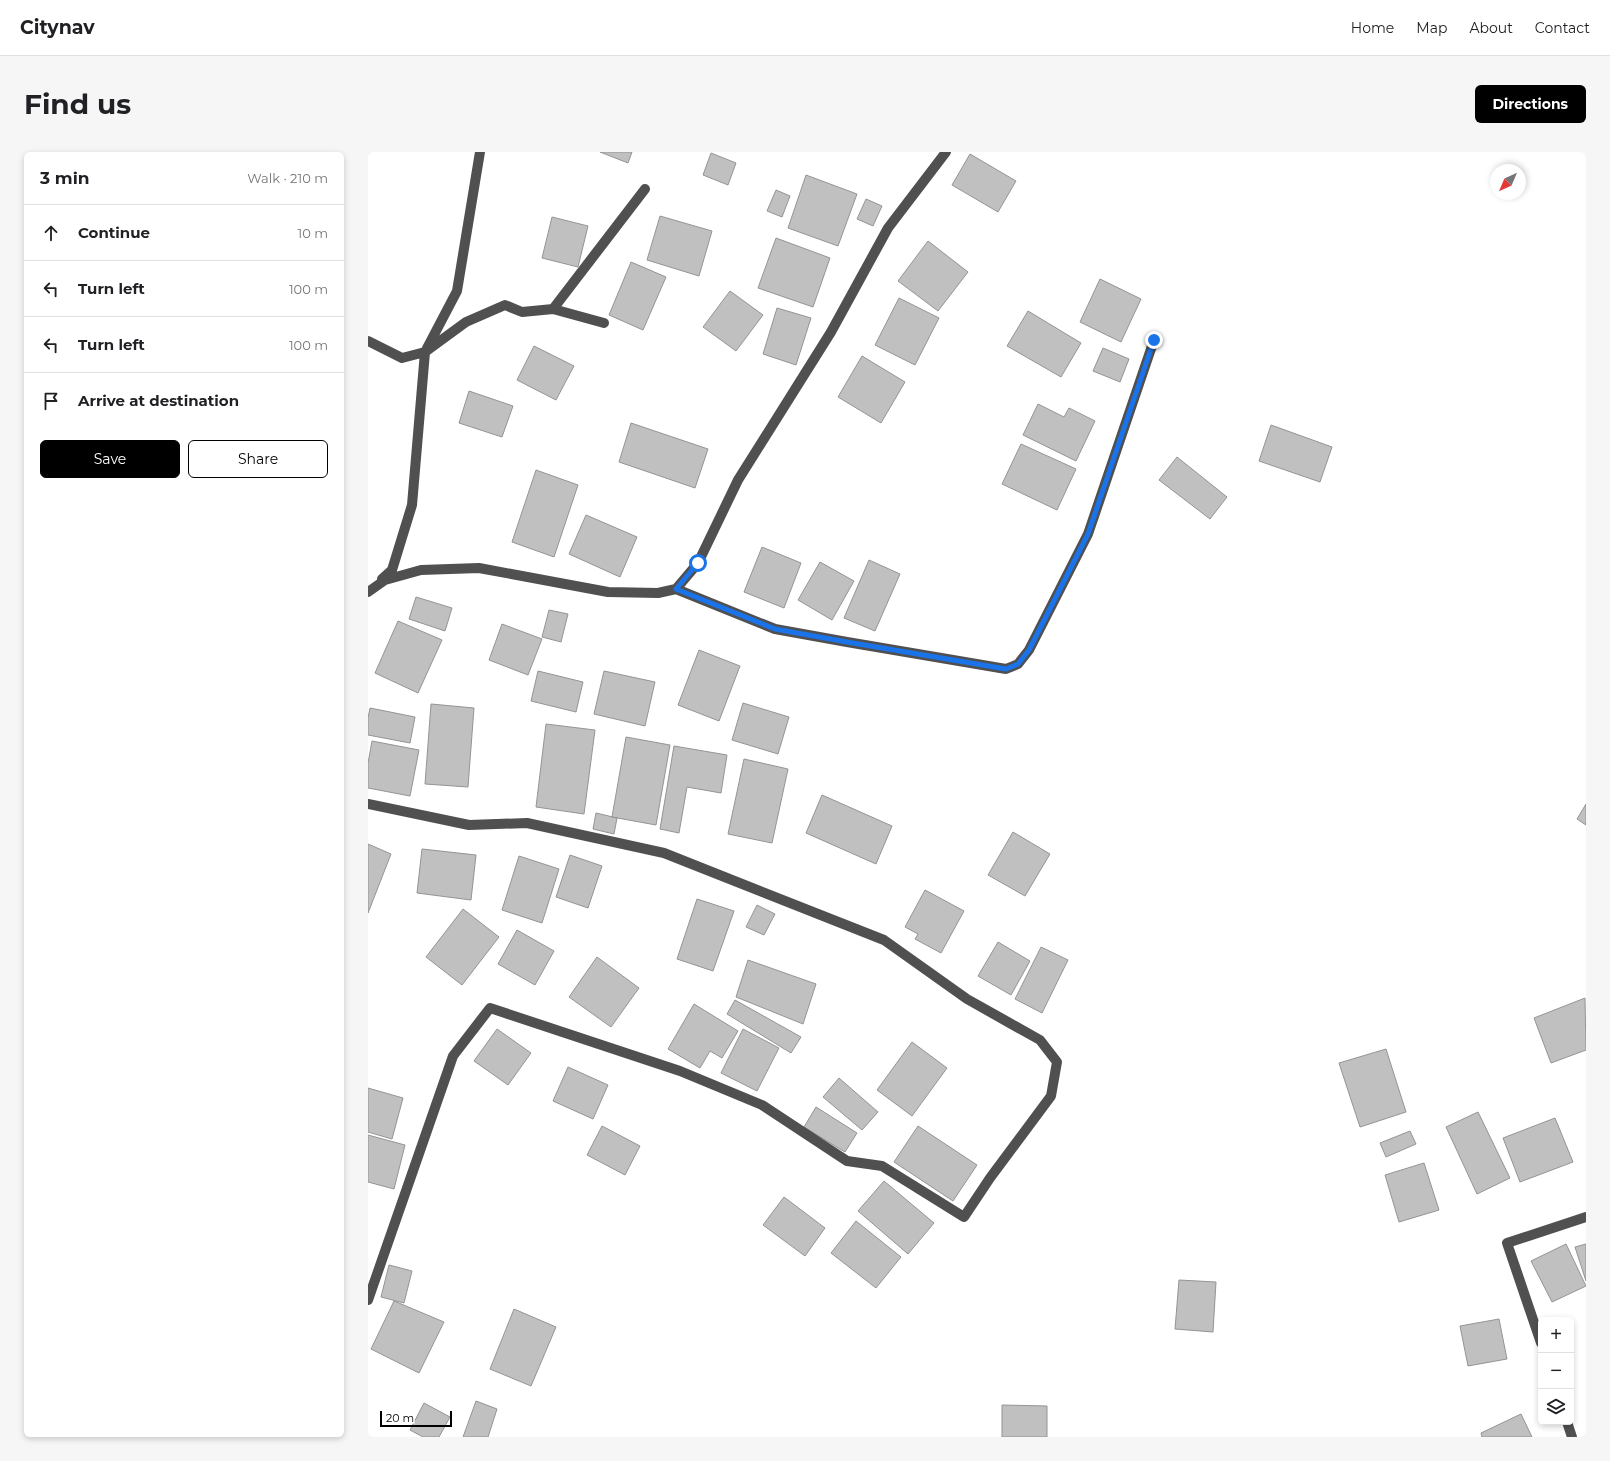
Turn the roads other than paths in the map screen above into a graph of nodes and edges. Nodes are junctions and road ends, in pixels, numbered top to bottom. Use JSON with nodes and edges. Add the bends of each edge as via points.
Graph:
{"nodes":[{"id":1,"x":480,"y":152,"type":"edge"},
{"id":2,"x":946,"y":152,"type":"edge"},
{"id":3,"x":645,"y":189,"type":"dead end"},
{"id":4,"x":553,"y":309,"type":"junction"},
{"id":5,"x":604,"y":323,"type":"dead end"},
{"id":6,"x":1154,"y":340,"type":"dead end"},
{"id":7,"x":368,"y":341,"type":"edge"},
{"id":8,"x":425,"y":352,"type":"junction"},
{"id":9,"x":676,"y":589,"type":"junction"},
{"id":10,"x":368,"y":592,"type":"edge"},
{"id":11,"x":368,"y":804,"type":"edge"},
{"id":12,"x":1586,"y":1217,"type":"edge"},
{"id":13,"x":368,"y":1300,"type":"edge"},
{"id":14,"x":1538,"y":1334,"type":"edge"},
{"id":15,"x":1568,"y":1425,"type":"edge"},
{"id":16,"x":1572,"y":1437,"type":"edge"}],
"edges":[{"from":1,"to":8,"type":"street","via":[[457,291]]},
{"from":2,"to":9,"type":"street","via":[[888,228],[831,332],[738,480],[698,563]]},
{"from":3,"to":4,"type":"street"},
{"from":4,"to":5,"type":"street"},
{"from":4,"to":8,"type":"street","via":[[522,312],[504,305],[466,322]]},
{"from":6,"to":9,"type":"street","via":[[1088,534],[1029,650],[1018,664],[1006,669],[775,629]]},
{"from":7,"to":8,"type":"street","via":[[402,358]]},
{"from":8,"to":10,"type":"street","via":[[412,504],[392,570]]},
{"from":9,"to":10,"type":"street","via":[[658,593],[608,592],[479,568],[421,570],[385,580]]},
{"from":11,"to":13,"type":"street","via":[[468,825],[527,823],[664,852],[884,940],[967,999],[1040,1040],[1057,1062],[1052,1096],[964,1217],[882,1166],[847,1161],[762,1105],[680,1071],[490,1008],[453,1056]]},
{"from":12,"to":14,"type":"street","via":[[1507,1243]]},
{"from":15,"to":16,"type":"street"}]}
